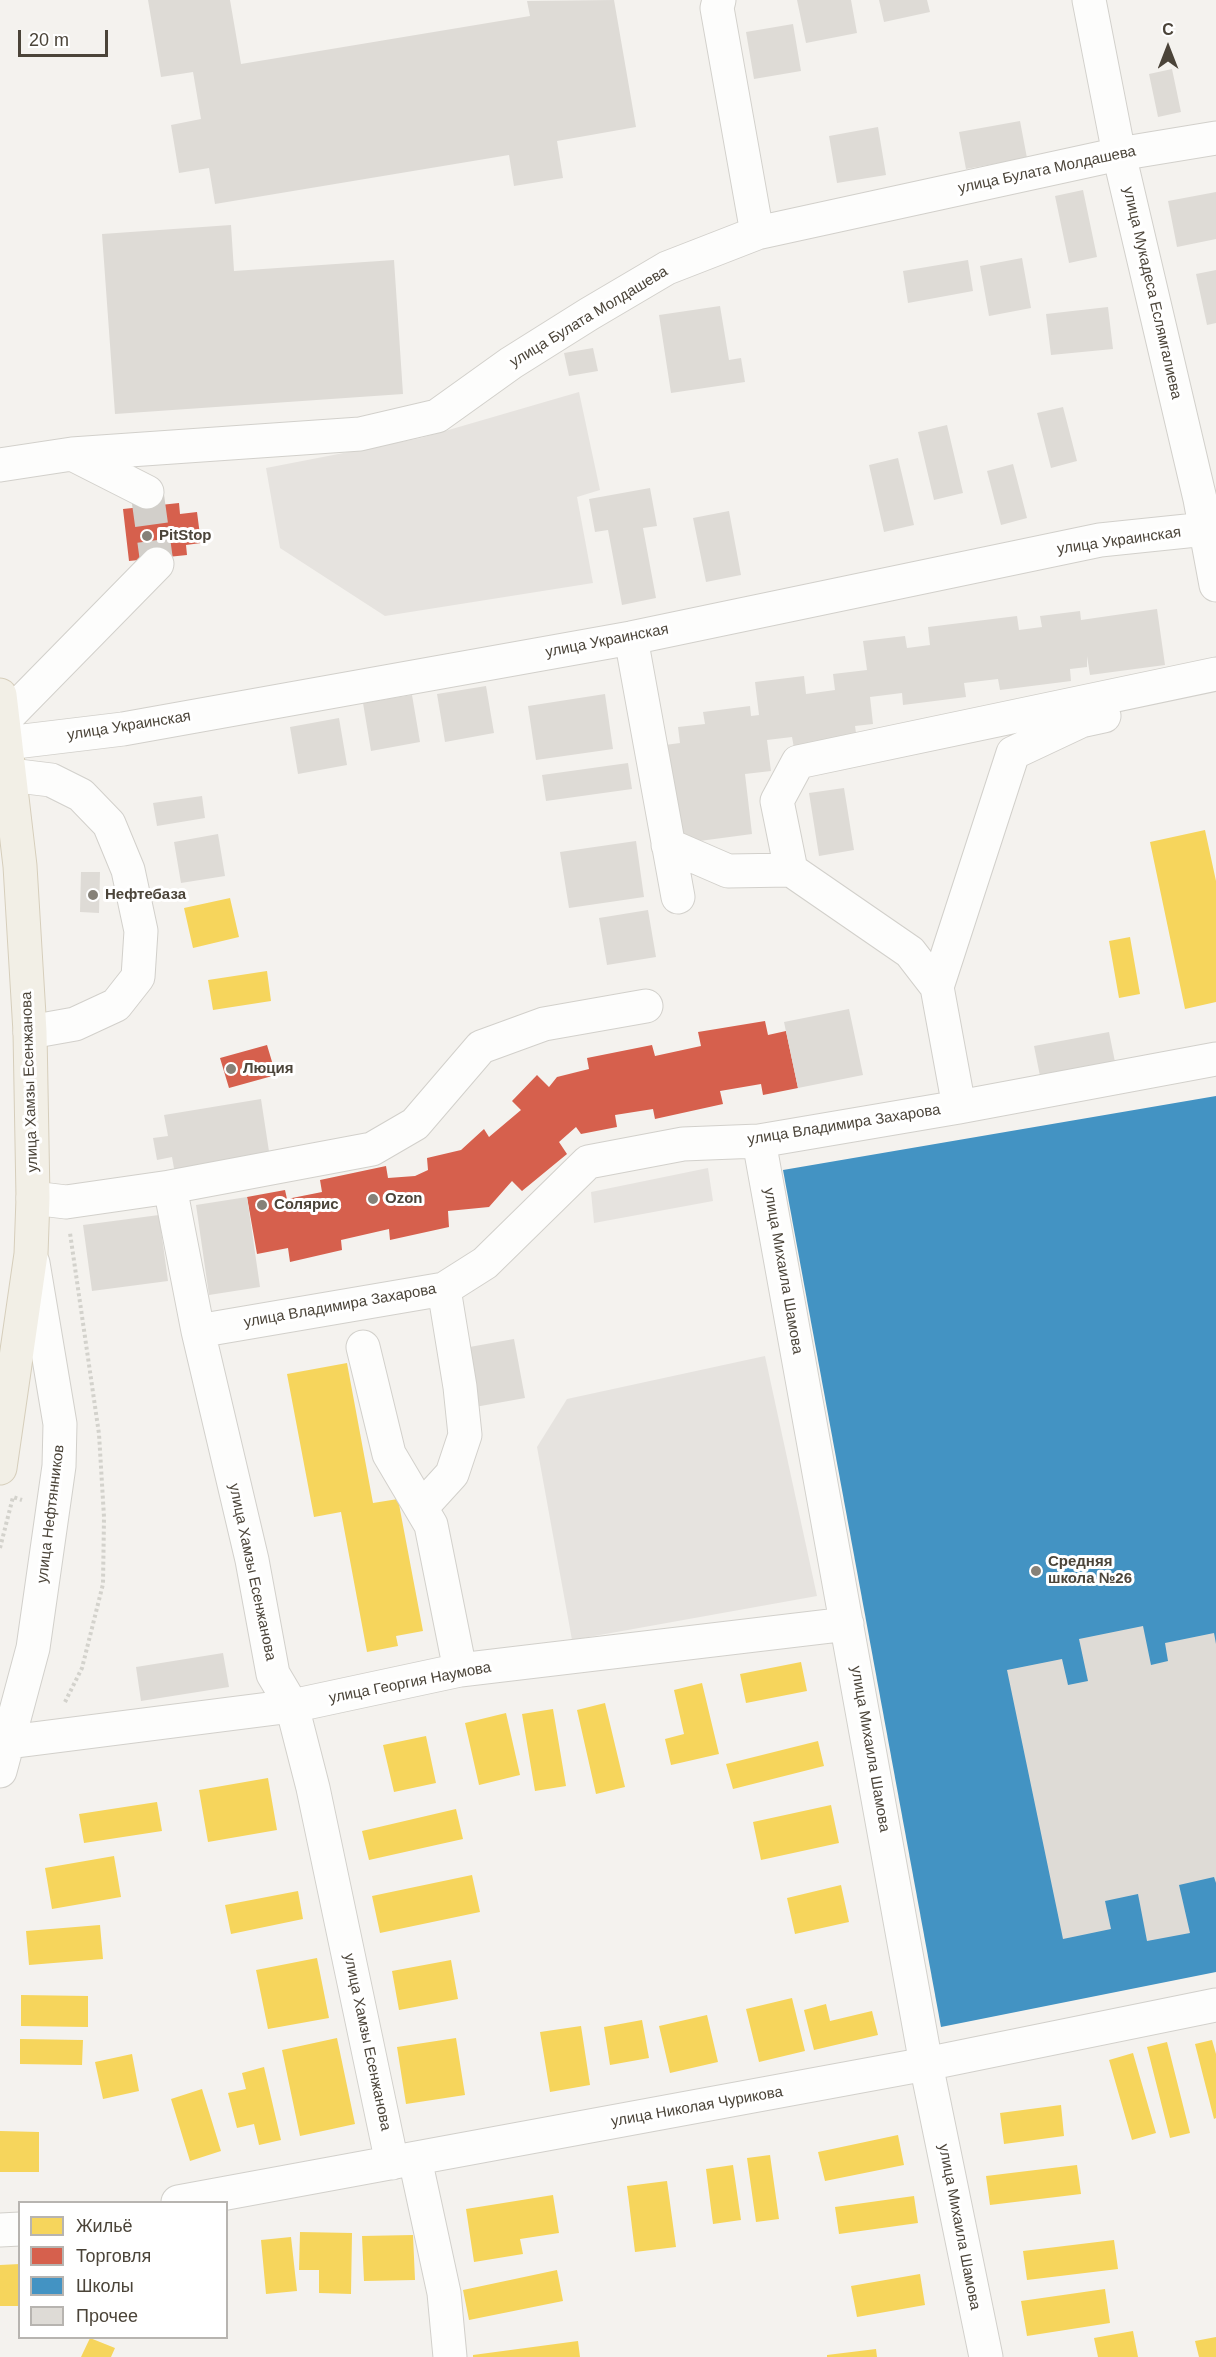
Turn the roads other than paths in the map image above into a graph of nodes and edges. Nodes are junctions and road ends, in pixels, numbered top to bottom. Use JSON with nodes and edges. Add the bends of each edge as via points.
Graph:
{"nodes":[{"id":1,"x":719,"y":0,"type":"edge"},
{"id":2,"x":1089,"y":0,"type":"edge"},
{"id":3,"x":1216,"y":138,"type":"edge"},
{"id":4,"x":1119,"y":153,"type":"junction"},
{"id":5,"x":757,"y":233,"type":"junction"},
{"id":6,"x":72,"y":454,"type":"junction"},
{"id":7,"x":0,"y":465,"type":"edge"},
{"id":8,"x":147,"y":492,"type":"dead end"},
{"id":9,"x":1207,"y":508,"type":"edge"},
{"id":10,"x":156,"y":564,"type":"dead end"},
{"id":11,"x":1216,"y":585,"type":"edge"},
{"id":12,"x":631,"y":638,"type":"junction"},
{"id":13,"x":1216,"y":674,"type":"edge"},
{"id":14,"x":1216,"y":693,"type":"edge"},
{"id":15,"x":6,"y":756,"type":"edge"},
{"id":16,"x":668,"y":845,"type":"junction"},
{"id":17,"x":10,"y":869,"type":"edge"},
{"id":18,"x":791,"y":870,"type":"junction"},
{"id":19,"x":678,"y":897,"type":"dead end"},
{"id":20,"x":937,"y":987,"type":"junction"},
{"id":21,"x":646,"y":1006,"type":"dead end"},
{"id":22,"x":30,"y":1032,"type":"junction"},
{"id":23,"x":1216,"y":1059,"type":"edge"},
{"id":24,"x":959,"y":1107,"type":"junction"},
{"id":25,"x":759,"y":1141,"type":"junction"},
{"id":26,"x":170,"y":1187,"type":"junction"},
{"id":27,"x":33,"y":1198,"type":"junction"},
{"id":28,"x":31,"y":1254,"type":"junction"},
{"id":29,"x":444,"y":1289,"type":"junction"},
{"id":30,"x":198,"y":1331,"type":"junction"},
{"id":31,"x":363,"y":1347,"type":"dead end"},
{"id":32,"x":0,"y":1468,"type":"edge"},
{"id":33,"x":420,"y":1508,"type":"junction"},
{"id":34,"x":847,"y":1624,"type":"junction"},
{"id":35,"x":460,"y":1671,"type":"junction"},
{"id":36,"x":292,"y":1706,"type":"junction"},
{"id":37,"x":4,"y":1757,"type":"edge"},
{"id":38,"x":1216,"y":2005,"type":"edge"},
{"id":39,"x":926,"y":2064,"type":"junction"},
{"id":40,"x":404,"y":2161,"type":"junction"},
{"id":41,"x":184,"y":2201,"type":"edge"},
{"id":42,"x":18,"y":2229,"type":"edge"},
{"id":43,"x":0,"y":2230,"type":"edge"},
{"id":44,"x":450,"y":2357,"type":"edge"},
{"id":45,"x":986,"y":2357,"type":"edge"}],
"edges":[{"from":1,"to":5,"type":"street","via":[[717,9]]},
{"from":2,"to":4,"type":"street","name":"улица Мукадеса Еслямгалиева"},
{"from":3,"to":4,"type":"street","name":"улица Булата Молдашева"},
{"from":4,"to":5,"type":"street","name":"улица Булата Молдашева"},
{"from":4,"to":9,"type":"street","name":"улица Мукадеса Еслямгалиева"},
{"from":5,"to":6,"type":"street","name":"улица Булата Молдашева","via":[[657,274],[521,357],[437,416],[360,434]]},
{"from":6,"to":7,"type":"street","name":"улица Булата Молдашева"},
{"from":6,"to":8,"type":"street"},
{"from":9,"to":11,"type":"street","name":"улица Мукадеса Еслямгалиева"},
{"from":9,"to":12,"type":"street","name":"улица Украинская","via":[[1100,540]]},
{"from":10,"to":15,"type":"street"},
{"from":12,"to":15,"type":"street","name":"улица Украинская","via":[[123,729]]},
{"from":12,"to":16,"type":"street"},
{"from":13,"to":18,"type":"street","via":[[798,762],[777,801]]},
{"from":14,"to":20,"type":"street","via":[[1081,721],[1013,753]]},
{"from":15,"to":17,"type":"main road","name":"улица Хамзы Есенжанова"},
{"from":15,"to":22,"type":"street","via":[[81,795],[109,824],[128,870],[141,931],[138,977],[116,1005],[75,1024]]},
{"from":16,"to":18,"type":"street","via":[[728,871]]},
{"from":16,"to":19,"type":"street"},
{"from":17,"to":22,"type":"main road","name":"улица Хамзы Есенжанова"},
{"from":18,"to":20,"type":"street","via":[[910,952]]},
{"from":20,"to":24,"type":"street"},
{"from":21,"to":26,"type":"street","via":[[544,1024],[481,1047],[415,1124],[372,1149]]},
{"from":22,"to":27,"type":"main road","name":"улица Хамзы Есенжанова"},
{"from":23,"to":24,"type":"street","name":"улица Владимира Захарова"},
{"from":24,"to":25,"type":"street","name":"улица Владимира Захарова"},
{"from":25,"to":29,"type":"street","name":"улица Владимира Захарова","via":[[683,1144],[588,1162],[485,1263]]},
{"from":25,"to":34,"type":"street","name":"улица Михаила Шамова"},
{"from":26,"to":27,"type":"street","via":[[66,1202]]},
{"from":26,"to":30,"type":"street","name":"улица Хамзы Есенжанова"},
{"from":27,"to":28,"type":"main road","name":"улица Хамзы Есенжанова"},
{"from":28,"to":32,"type":"main road","name":"улица Хамзы Есенжанова"},
{"from":28,"to":37,"type":"street","name":"улица Нефтянников","via":[[60,1424],[59,1466],[33,1648]]},
{"from":29,"to":30,"type":"street","name":"улица Владимира Захарова"},
{"from":29,"to":33,"type":"street","via":[[465,1435],[452,1474]]},
{"from":30,"to":36,"type":"street","name":"улица Хамзы Есенжанова","via":[[252,1560],[273,1674]]},
{"from":31,"to":33,"type":"street","via":[[389,1454]]},
{"from":33,"to":35,"type":"street","via":[[431,1526]]},
{"from":34,"to":35,"type":"street","name":"улица Георгия Наумова"},
{"from":34,"to":39,"type":"street","name":"улица Михаила Шамова"},
{"from":35,"to":36,"type":"street","name":"улица Георгия Наумова"},
{"from":36,"to":37,"type":"street","name":"улица Георгия Наумова"},
{"from":36,"to":40,"type":"street","name":"улица Хамзы Есенжанова"},
{"from":38,"to":39,"type":"street","name":"улица Николая Чурикова"},
{"from":39,"to":40,"type":"street","name":"улица Николая Чурикова"},
{"from":39,"to":45,"type":"street","name":"улица Михаила Шамова"},
{"from":40,"to":41,"type":"street","name":"улица Николая Чурикова"},
{"from":40,"to":44,"type":"street","name":"улица Хамзы Есенжанова","via":[[444,2293]]},
{"from":42,"to":43,"type":"street"}]}
